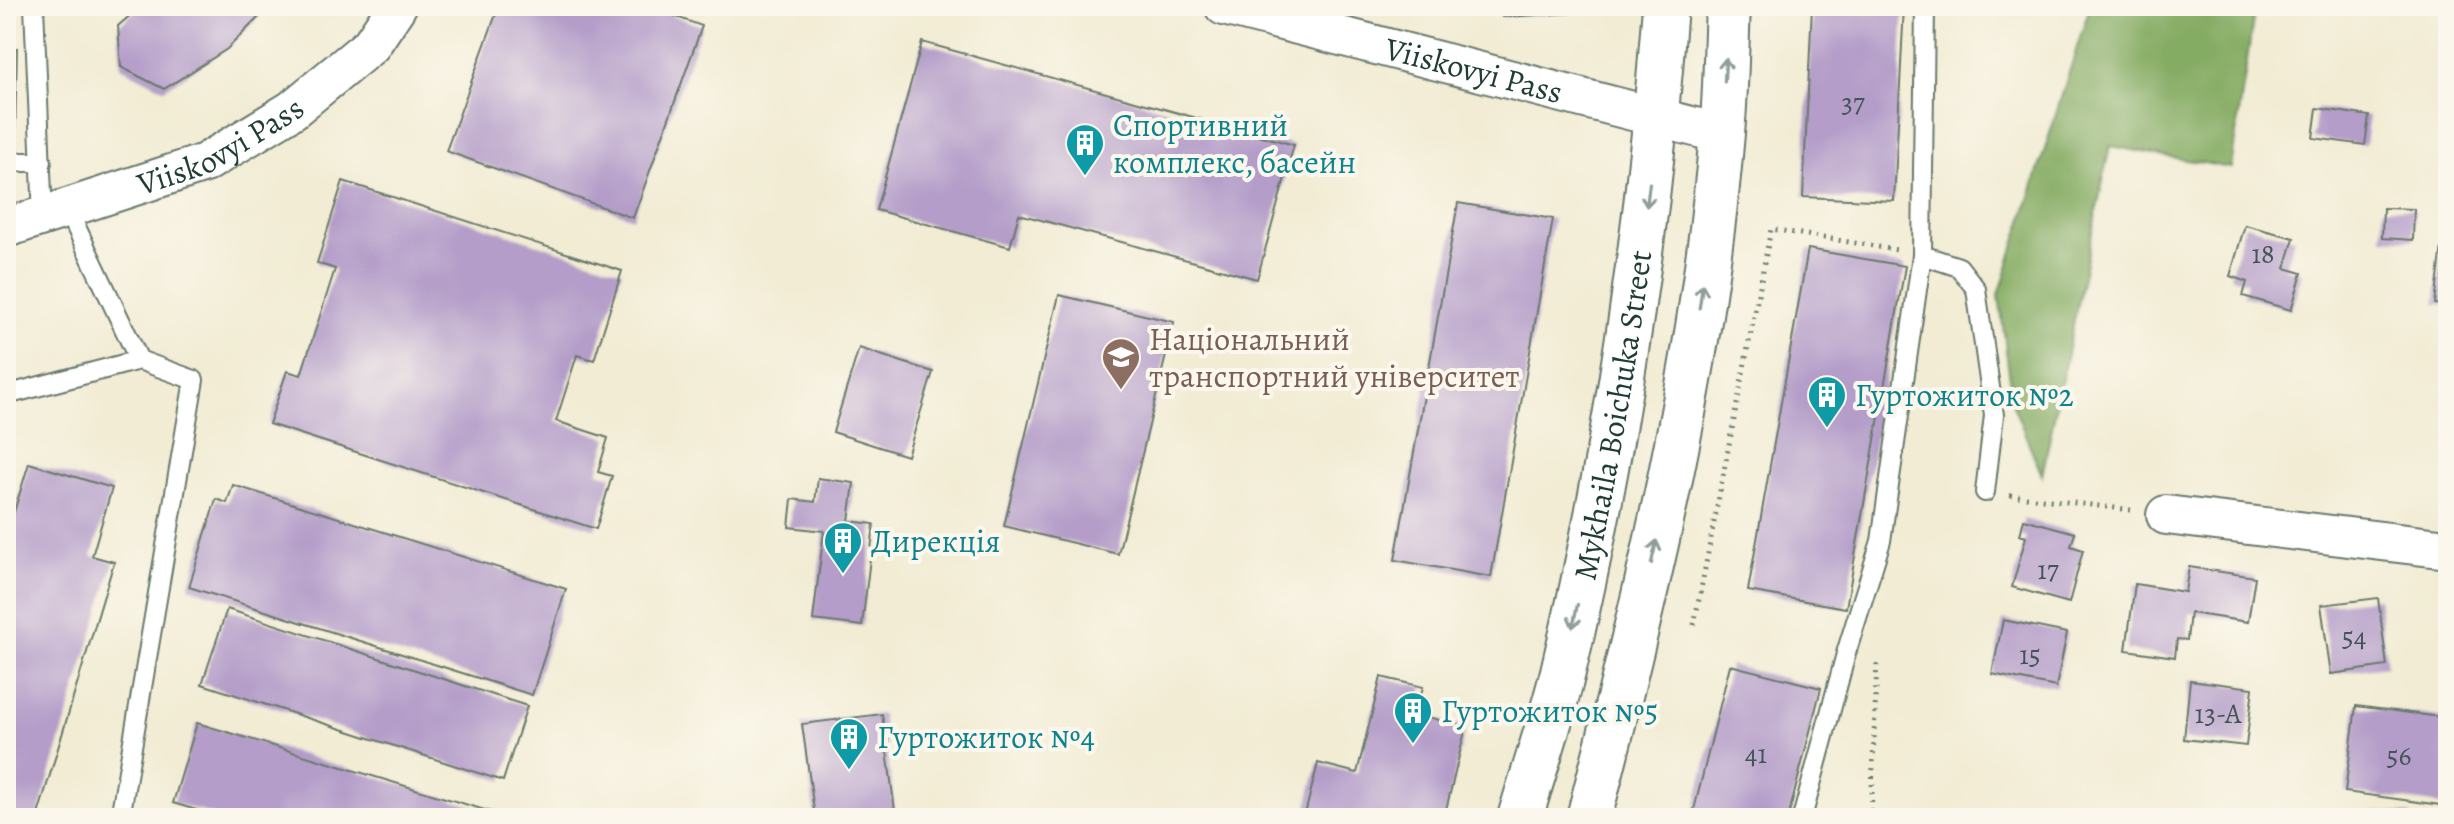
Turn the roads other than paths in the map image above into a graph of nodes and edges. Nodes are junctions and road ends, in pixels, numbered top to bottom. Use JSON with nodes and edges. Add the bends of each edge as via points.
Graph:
{"nodes":[{"id":1,"x":34,"y":6,"type":"edge"},
{"id":2,"x":397,"y":6,"type":"edge"},
{"id":3,"x":1224,"y":6,"type":"edge"},
{"id":4,"x":1665,"y":6,"type":"edge"},
{"id":5,"x":1728,"y":6,"type":"edge"},
{"id":6,"x":1925,"y":6,"type":"edge"},
{"id":7,"x":1657,"y":117,"type":"junction"},
{"id":8,"x":1722,"y":134,"type":"junction"},
{"id":9,"x":6,"y":162,"type":"edge"},
{"id":10,"x":42,"y":162,"type":"junction"},
{"id":11,"x":56,"y":214,"type":"junction"},
{"id":12,"x":6,"y":228,"type":"edge"},
{"id":13,"x":1922,"y":255,"type":"junction"},
{"id":14,"x":139,"y":360,"type":"junction"},
{"id":15,"x":6,"y":395,"type":"edge"},
{"id":16,"x":1985,"y":492,"type":"road end"},
{"id":17,"x":2166,"y":515,"type":"road end"},
{"id":18,"x":2448,"y":549,"type":"edge"},
{"id":19,"x":120,"y":818,"type":"edge"},
{"id":20,"x":1520,"y":818,"type":"edge"},
{"id":21,"x":1589,"y":818,"type":"edge"},
{"id":22,"x":1802,"y":818,"type":"edge"}],
"edges":[{"from":1,"to":10,"type":"lane"},
{"from":2,"to":11,"type":"street","name":"Viiskovyi Pass","via":[[371,45],[292,110],[205,163]]},
{"from":3,"to":7,"type":"street","name":"Viiskovyi Pass"},
{"from":4,"to":7,"type":"main road","name":"Mykhaila Boichuka Street"},
{"from":8,"to":5,"type":"main road","name":"Mykhaila Boichuka Street","one_way":true},
{"from":6,"to":13,"type":"lane"},
{"from":7,"to":8,"type":"street","name":"Viiskovyi Pass"},
{"from":7,"to":20,"type":"main road","name":"Mykhaila Boichuka Street","one_way":true,"via":[[1629,344],[1606,472],[1562,674]]},
{"from":21,"to":8,"type":"main road","name":"Mykhaila Boichuka Street","one_way":true,"via":[[1667,496],[1692,361]]},
{"from":9,"to":10,"type":"lane"},
{"from":10,"to":11,"type":"lane"},
{"from":11,"to":12,"type":"street","name":"Viiskovyi Pass"},
{"from":11,"to":14,"type":"lane"},
{"from":13,"to":16,"type":"lane","via":[[1959,267],[1976,289],[1994,415]]},
{"from":13,"to":22,"type":"lane","via":[[1881,541]]},
{"from":14,"to":15,"type":"lane"},
{"from":14,"to":19,"type":"lane","via":[[194,380]]},
{"from":17,"to":18,"type":"street"}]}
